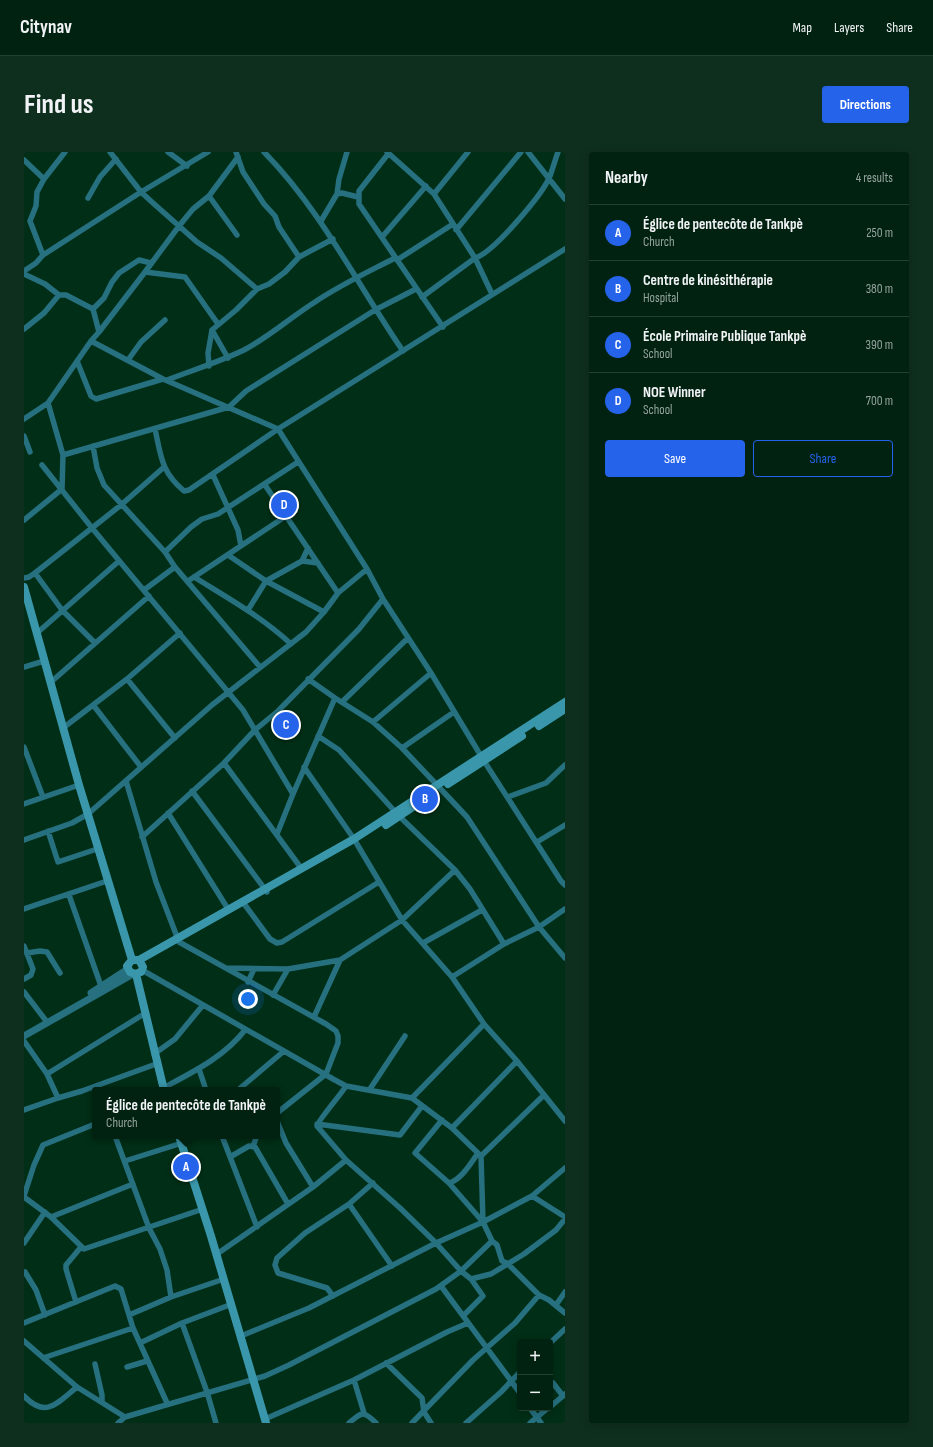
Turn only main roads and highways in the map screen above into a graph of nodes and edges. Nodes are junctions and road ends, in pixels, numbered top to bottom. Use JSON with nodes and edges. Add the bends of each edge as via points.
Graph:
{"nodes":[{"id":1,"x":24,"y":587,"type":"edge"},
{"id":2,"x":565,"y":702,"type":"edge"},
{"id":3,"x":565,"y":709,"type":"edge"},
{"id":4,"x":482,"y":758,"type":"junction"},
{"id":5,"x":355,"y":841,"type":"junction"},
{"id":6,"x":266,"y":890,"type":"junction"},
{"id":7,"x":178,"y":940,"type":"junction"},
{"id":8,"x":136,"y":967,"type":"junction"},
{"id":9,"x":162,"y":1087,"type":"edge"},
{"id":10,"x":180,"y":1140,"type":"edge"},
{"id":11,"x":266,"y":1421,"type":"edge"}],
"edges":[{"from":1,"to":8,"type":"main road","via":[[97,849]]},
{"from":2,"to":4,"type":"main road"},
{"from":3,"to":4,"type":"main road"},
{"from":4,"to":5,"type":"main road"},
{"from":5,"to":6,"type":"main road"},
{"from":5,"to":6,"type":"main road","via":[[301,868]]},
{"from":6,"to":7,"type":"main road","via":[[228,909]]},
{"from":6,"to":7,"type":"main road","via":[[245,905]]},
{"from":7,"to":8,"type":"main road"},
{"from":8,"to":9,"type":"main road","via":[[144,1014]]},
{"from":10,"to":11,"type":"main road","via":[[217,1254]]}]}
